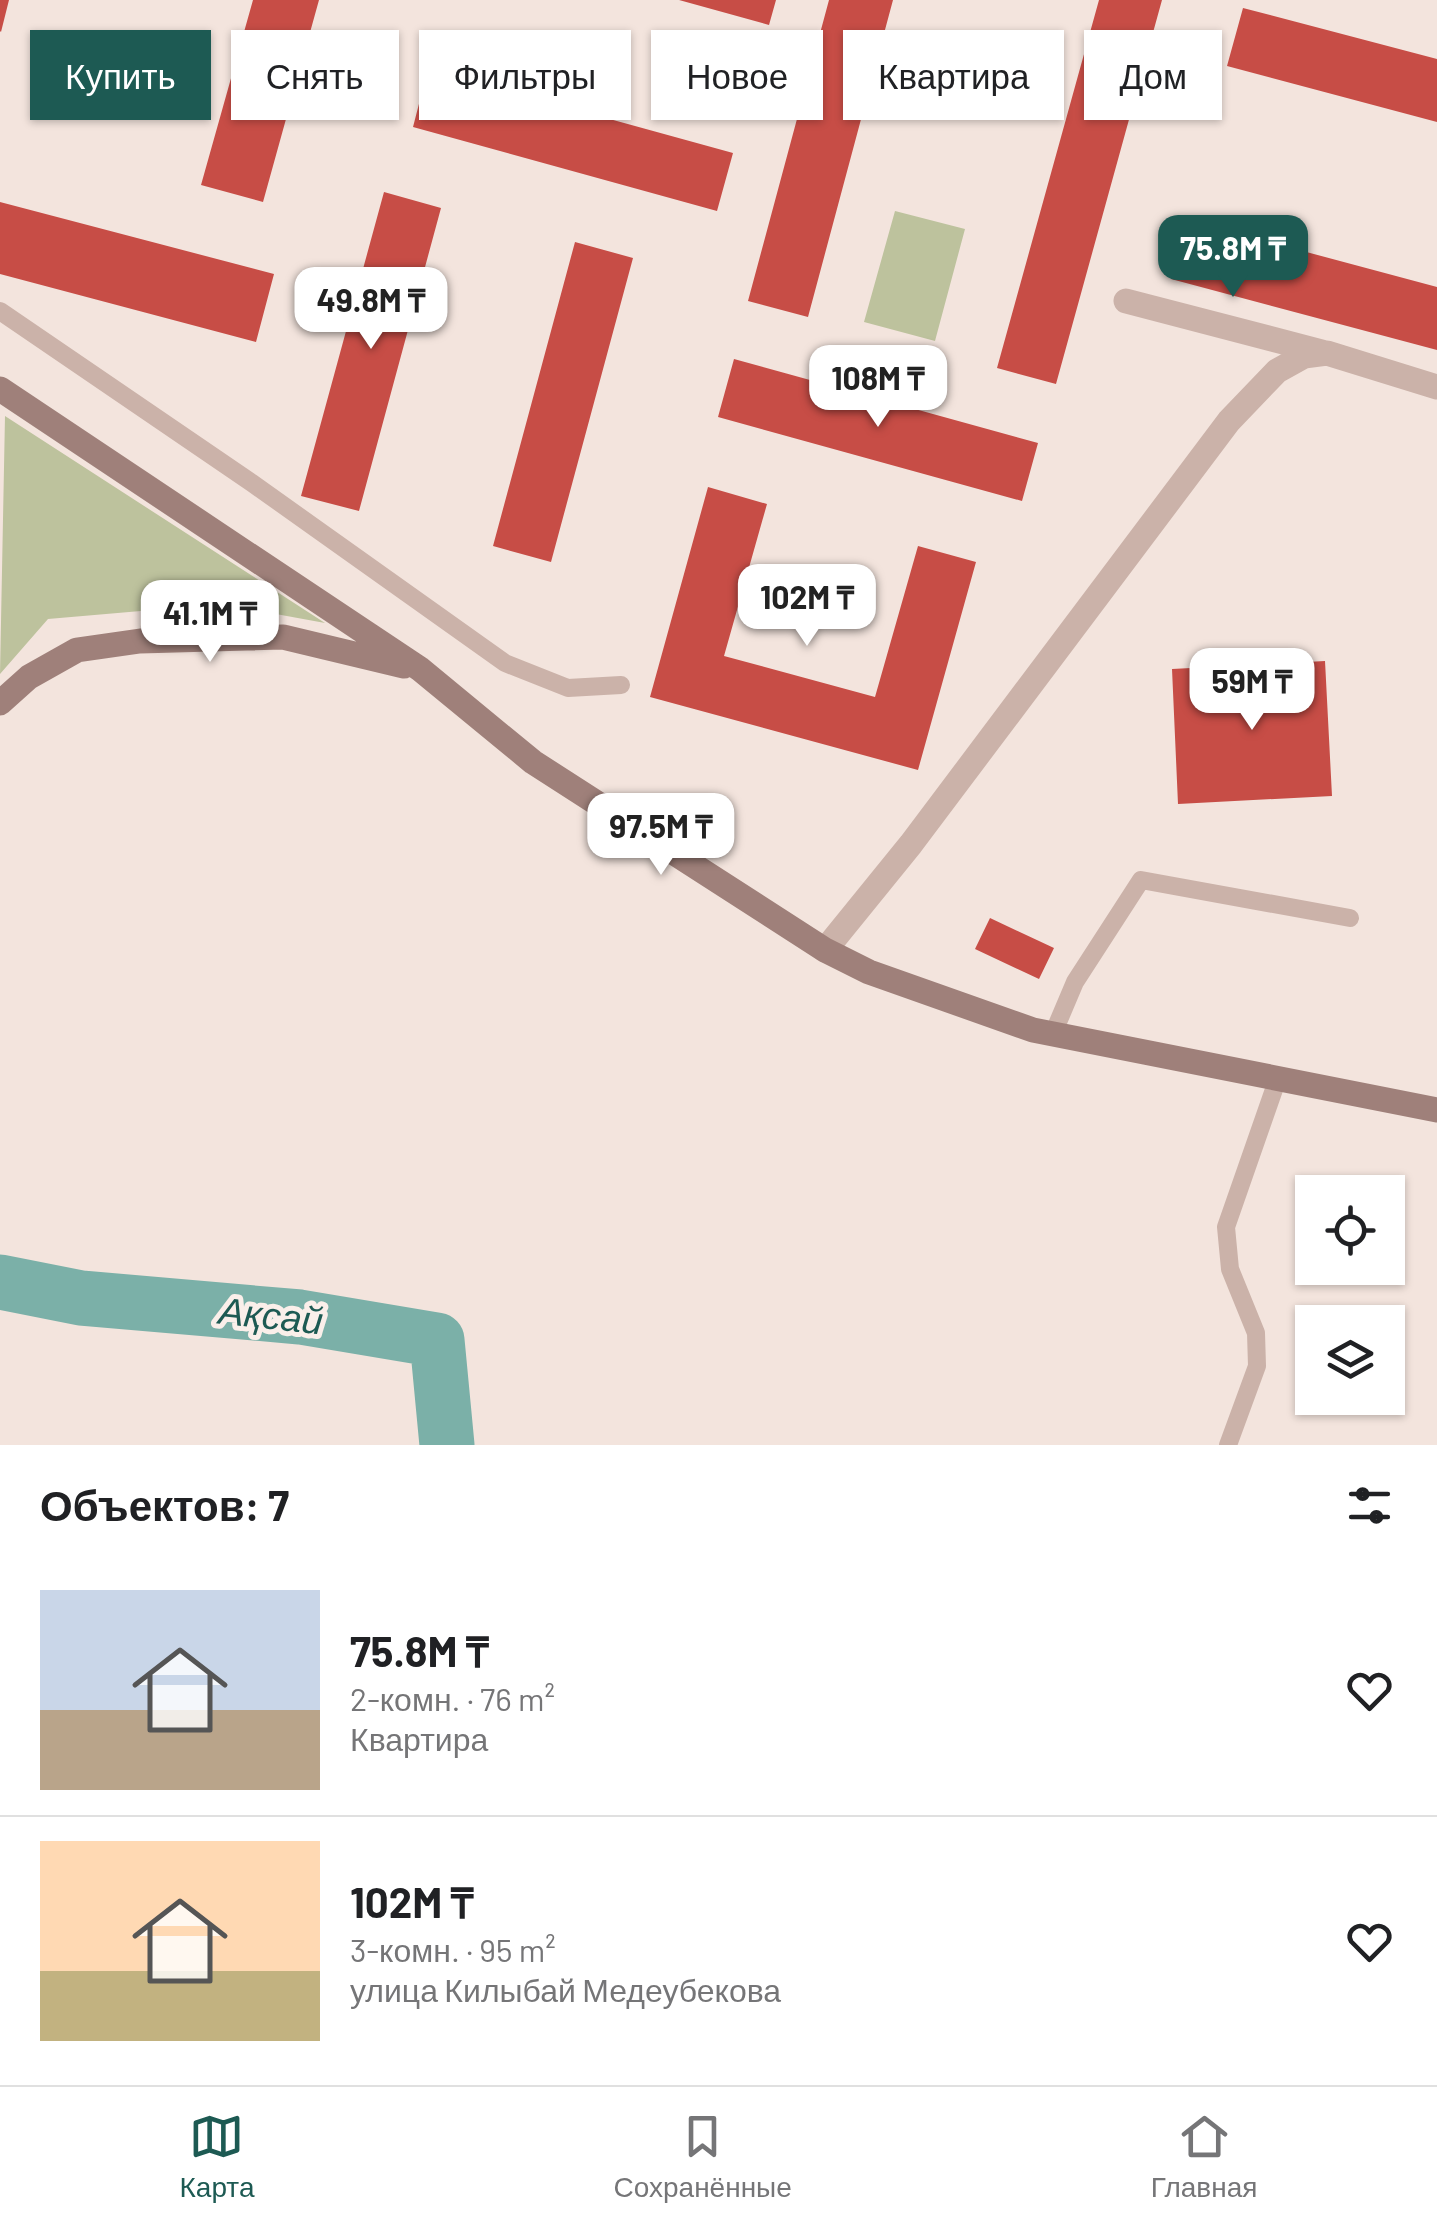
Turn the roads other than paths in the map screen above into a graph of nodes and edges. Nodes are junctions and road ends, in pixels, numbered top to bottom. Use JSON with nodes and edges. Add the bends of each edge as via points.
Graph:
{"nodes":[{"id":1,"x":1126,"y":301,"type":"dead end"},
{"id":2,"x":0,"y":311,"type":"edge"},
{"id":3,"x":1327,"y":353,"type":"junction"},
{"id":4,"x":1437,"y":387,"type":"edge"},
{"id":5,"x":0,"y":389,"type":"edge"},
{"id":6,"x":420,"y":670,"type":"junction"},
{"id":7,"x":622,"y":685,"type":"dead end"},
{"id":8,"x":0,"y":703,"type":"edge"},
{"id":9,"x":1350,"y":918,"type":"dead end"},
{"id":10,"x":825,"y":950,"type":"junction"},
{"id":11,"x":1054,"y":1034,"type":"junction"},
{"id":12,"x":1278,"y":1078,"type":"junction"},
{"id":13,"x":1437,"y":1110,"type":"edge"},
{"id":14,"x":1228,"y":1445,"type":"edge"}],
"edges":[{"from":1,"to":3,"type":"street"},
{"from":2,"to":7,"type":"lane","via":[[505,663],[568,688]]},
{"from":3,"to":4,"type":"street"},
{"from":3,"to":10,"type":"street","via":[[1304,356],[1278,371],[1230,420]]},
{"from":5,"to":6,"type":"main road"},
{"from":6,"to":8,"type":"main road","via":[[283,636],[140,641],[77,650],[28,677]]},
{"from":6,"to":10,"type":"main road","via":[[533,762]]},
{"from":9,"to":11,"type":"lane","via":[[1141,880],[1075,982]]},
{"from":10,"to":11,"type":"main road","via":[[869,972]]},
{"from":11,"to":12,"type":"main road"},
{"from":12,"to":13,"type":"main road"},
{"from":12,"to":14,"type":"lane","via":[[1226,1227],[1230,1269],[1256,1333],[1257,1366]]}]}
